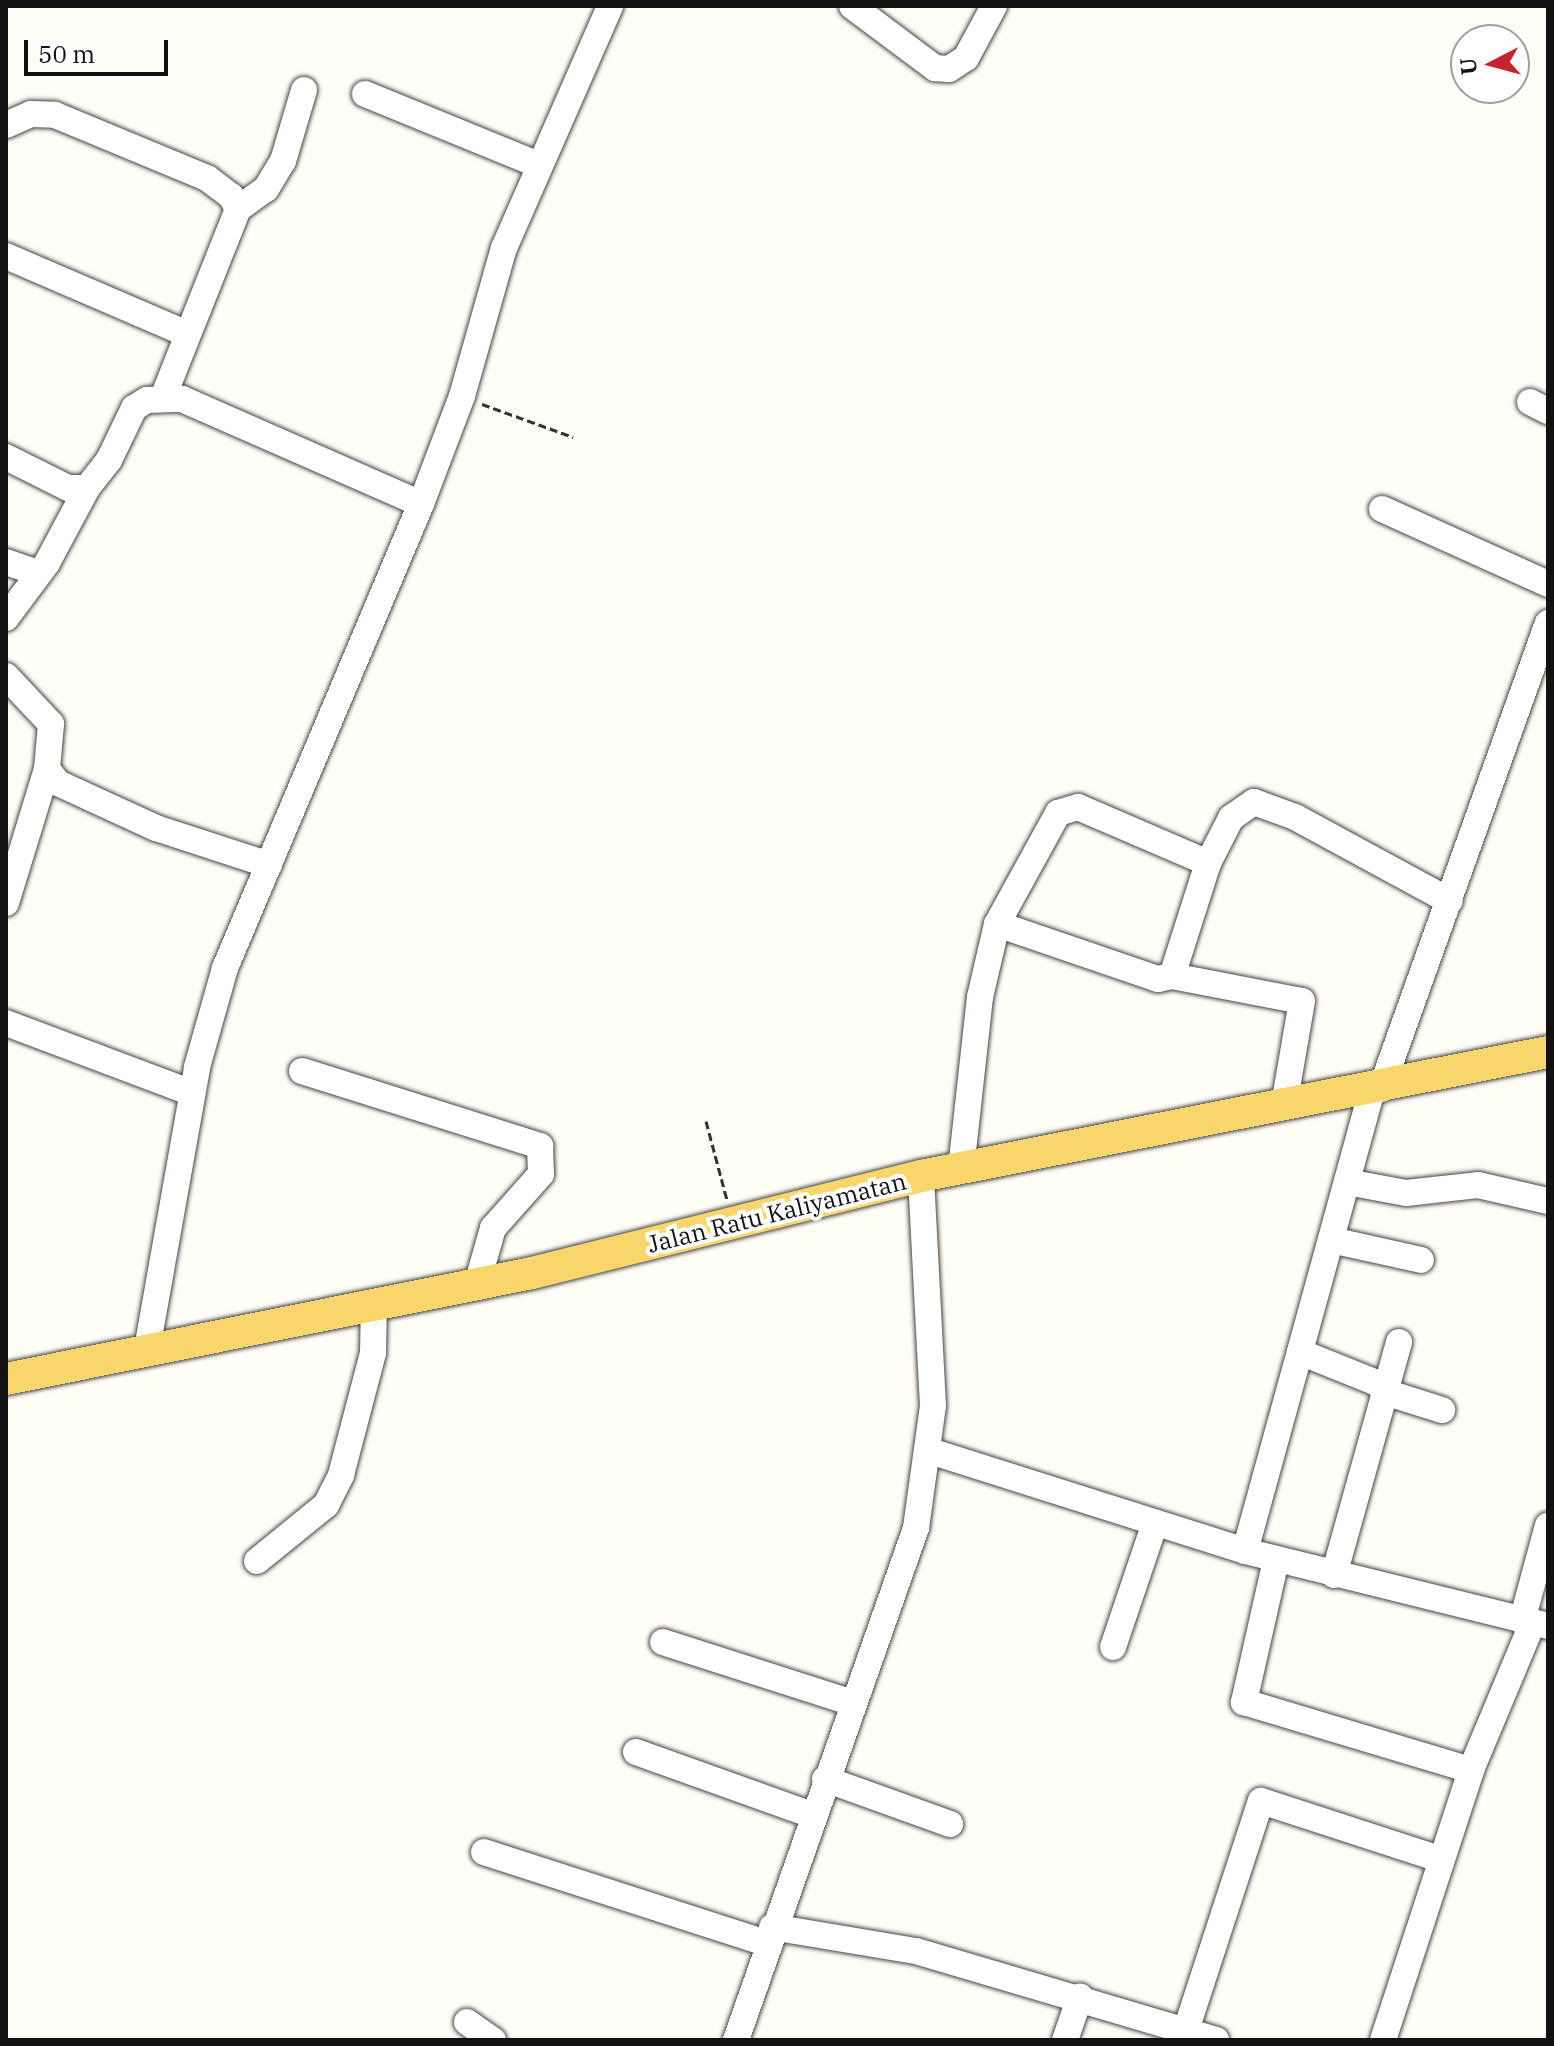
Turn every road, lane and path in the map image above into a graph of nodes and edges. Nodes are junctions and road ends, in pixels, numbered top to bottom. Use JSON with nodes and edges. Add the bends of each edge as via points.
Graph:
{"nodes":[{"id":1,"x":610,"y":6,"type":"edge"},
{"id":2,"x":852,"y":6,"type":"edge"},
{"id":3,"x":994,"y":6,"type":"edge"},
{"id":4,"x":304,"y":90,"type":"dead end"},
{"id":5,"x":365,"y":94,"type":"dead end"},
{"id":6,"x":6,"y":125,"type":"edge"},
{"id":7,"x":539,"y":165,"type":"junction"},
{"id":8,"x":238,"y":209,"type":"junction"},
{"id":9,"x":6,"y":256,"type":"edge"},
{"id":10,"x":187,"y":334,"type":"junction"},
{"id":11,"x":462,"y":396,"type":"junction"},
{"id":12,"x":163,"y":397,"type":"junction"},
{"id":13,"x":573,"y":437,"type":"dead end"},
{"id":14,"x":6,"y":457,"type":"edge"},
{"id":15,"x":87,"y":488,"type":"junction"},
{"id":16,"x":421,"y":504,"type":"junction"},
{"id":17,"x":1382,"y":509,"type":"dead end"},
{"id":18,"x":6,"y":562,"type":"edge"},
{"id":19,"x":38,"y":573,"type":"junction"},
{"id":20,"x":1548,"y":584,"type":"edge"},
{"id":21,"x":6,"y":618,"type":"edge"},
{"id":22,"x":1548,"y":623,"type":"edge"},
{"id":23,"x":6,"y":676,"type":"edge"},
{"id":24,"x":47,"y":769,"type":"junction"},
{"id":25,"x":1208,"y":863,"type":"junction"},
{"id":26,"x":269,"y":865,"type":"junction"},
{"id":27,"x":1450,"y":901,"type":"junction"},
{"id":28,"x":6,"y":903,"type":"edge"},
{"id":29,"x":997,"y":924,"type":"junction"},
{"id":30,"x":1172,"y":976,"type":"junction"},
{"id":31,"x":6,"y":1023,"type":"edge"},
{"id":32,"x":1548,"y":1052,"type":"edge"},
{"id":33,"x":302,"y":1071,"type":"dead end"},
{"id":34,"x":1377,"y":1090,"type":"junction"},
{"id":35,"x":192,"y":1093,"type":"junction"},
{"id":36,"x":1284,"y":1105,"type":"junction"},
{"id":37,"x":706,"y":1121,"type":"dead end"},
{"id":38,"x":961,"y":1169,"type":"junction"},
{"id":39,"x":921,"y":1176,"type":"junction"},
{"id":40,"x":1347,"y":1182,"type":"junction"},
{"id":41,"x":1548,"y":1201,"type":"edge"},
{"id":42,"x":733,"y":1223,"type":"junction"},
{"id":43,"x":1331,"y":1240,"type":"junction"},
{"id":44,"x":1421,"y":1260,"type":"dead end"},
{"id":45,"x":477,"y":1284,"type":"junction"},
{"id":46,"x":374,"y":1302,"type":"junction"},
{"id":47,"x":1399,"y":1342,"type":"dead end"},
{"id":48,"x":147,"y":1349,"type":"junction"},
{"id":49,"x":1300,"y":1352,"type":"junction"},
{"id":50,"x":6,"y":1379,"type":"edge"},
{"id":51,"x":1385,"y":1392,"type":"junction"},
{"id":52,"x":1442,"y":1410,"type":"dead end"},
{"id":53,"x":930,"y":1451,"type":"junction"},
{"id":54,"x":1155,"y":1523,"type":"junction"},
{"id":55,"x":1548,"y":1525,"type":"edge"},
{"id":56,"x":1245,"y":1551,"type":"junction"},
{"id":57,"x":1276,"y":1560,"type":"junction"},
{"id":58,"x":257,"y":1561,"type":"dead end"},
{"id":59,"x":1334,"y":1575,"type":"junction"},
{"id":60,"x":1534,"y":1623,"type":"edge"},
{"id":61,"x":663,"y":1642,"type":"dead end"},
{"id":62,"x":1113,"y":1647,"type":"dead end"},
{"id":63,"x":853,"y":1703,"type":"junction"},
{"id":64,"x":636,"y":1752,"type":"dead end"},
{"id":65,"x":1471,"y":1770,"type":"junction"},
{"id":66,"x":825,"y":1779,"type":"junction"},
{"id":67,"x":812,"y":1815,"type":"junction"},
{"id":68,"x":950,"y":1824,"type":"dead end"},
{"id":69,"x":484,"y":1852,"type":"dead end"},
{"id":70,"x":1440,"y":1859,"type":"junction"},
{"id":71,"x":769,"y":1935,"type":"junction"},
{"id":72,"x":1080,"y":1997,"type":"junction"},
{"id":73,"x":467,"y":2022,"type":"dead end"},
{"id":74,"x":1186,"y":2030,"type":"junction"},
{"id":75,"x":493,"y":2040,"type":"edge"},
{"id":76,"x":736,"y":2040,"type":"edge"},
{"id":77,"x":1065,"y":2040,"type":"edge"},
{"id":78,"x":1216,"y":2040,"type":"edge"},
{"id":79,"x":1383,"y":2040,"type":"edge"}],
"edges":[{"from":1,"to":7,"type":"street"},
{"from":2,"to":3,"type":"street","via":[[935,68],[949,69],[966,58]]},
{"from":4,"to":8,"type":"street","via":[[283,161],[266,189]]},
{"from":5,"to":7,"type":"street"},
{"from":6,"to":8,"type":"street","via":[[31,114],[55,115],[207,178]]},
{"from":7,"to":11,"type":"street","via":[[504,248]]},
{"from":8,"to":10,"type":"street"},
{"from":9,"to":10,"type":"street"},
{"from":10,"to":12,"type":"street"},
{"from":11,"to":13,"type":"path"},
{"from":11,"to":16,"type":"street"},
{"from":12,"to":15,"type":"street","via":[[134,408],[109,460]]},
{"from":12,"to":16,"type":"street","via":[[201,404]]},
{"from":14,"to":15,"type":"street","via":[[68,488]]},
{"from":15,"to":19,"type":"street"},
{"from":16,"to":26,"type":"street"},
{"from":17,"to":20,"type":"street"},
{"from":18,"to":19,"type":"street"},
{"from":19,"to":21,"type":"street"},
{"from":22,"to":27,"type":"street"},
{"from":23,"to":24,"type":"street","via":[[51,724]]},
{"from":24,"to":26,"type":"street","via":[[58,783],[123,815]]},
{"from":24,"to":28,"type":"street"},
{"from":25,"to":27,"type":"street","via":[[1242,805],[1265,804]]},
{"from":25,"to":29,"type":"street","via":[[1069,807],[1027,861]]},
{"from":25,"to":30,"type":"street"},
{"from":26,"to":35,"type":"street","via":[[225,968]]},
{"from":27,"to":34,"type":"street"},
{"from":29,"to":30,"type":"street","via":[[1152,977]]},
{"from":29,"to":38,"type":"street","via":[[980,997]]},
{"from":30,"to":36,"type":"street","via":[[1302,1001]]},
{"from":31,"to":35,"type":"street"},
{"from":32,"to":34,"type":"main road","name":"Jalan Ratu Kaliyamatan"},
{"from":33,"to":45,"type":"street","via":[[540,1146],[541,1174],[493,1228]]},
{"from":34,"to":36,"type":"main road","name":"Jalan Ratu Kaliyamatan"},
{"from":34,"to":40,"type":"street"},
{"from":35,"to":48,"type":"street"},
{"from":36,"to":38,"type":"main road","name":"Jalan Ratu Kaliyamatan"},
{"from":37,"to":42,"type":"path"},
{"from":38,"to":39,"type":"main road","name":"Jalan Ratu Kaliyamatan"},
{"from":39,"to":42,"type":"main road","name":"Jalan Ratu Kaliyamatan"},
{"from":39,"to":53,"type":"street","via":[[932,1327]]},
{"from":40,"to":41,"type":"street","via":[[1406,1193],[1478,1185]]},
{"from":40,"to":43,"type":"street"},
{"from":42,"to":45,"type":"main road","name":"Jalan Ratu Kaliyamatan"},
{"from":43,"to":44,"type":"street"},
{"from":43,"to":49,"type":"street"},
{"from":45,"to":46,"type":"main road","name":"Jalan Ratu Kaliyamatan"},
{"from":46,"to":48,"type":"main road","name":"Jalan Ratu Kaliyamatan"},
{"from":46,"to":58,"type":"street","via":[[373,1353],[341,1475],[308,1524]]},
{"from":47,"to":51,"type":"street"},
{"from":48,"to":50,"type":"main road","name":"Jalan Ratu Kaliyamatan"},
{"from":49,"to":51,"type":"street","via":[[1377,1383]]},
{"from":49,"to":56,"type":"street"},
{"from":51,"to":52,"type":"street"},
{"from":51,"to":59,"type":"street"},
{"from":53,"to":54,"type":"street"},
{"from":53,"to":63,"type":"street","via":[[916,1528]]},
{"from":54,"to":56,"type":"street"},
{"from":54,"to":62,"type":"street"},
{"from":55,"to":60,"type":"street"},
{"from":56,"to":57,"type":"street"},
{"from":57,"to":59,"type":"street"},
{"from":57,"to":65,"type":"street","via":[[1244,1702]]},
{"from":59,"to":60,"type":"street"},
{"from":60,"to":65,"type":"street"},
{"from":61,"to":63,"type":"street"},
{"from":63,"to":66,"type":"street"},
{"from":64,"to":67,"type":"street"},
{"from":65,"to":70,"type":"street"},
{"from":66,"to":67,"type":"street"},
{"from":66,"to":68,"type":"street"},
{"from":67,"to":71,"type":"street"},
{"from":69,"to":71,"type":"street"},
{"from":70,"to":74,"type":"street","via":[[1261,1801]]},
{"from":70,"to":79,"type":"street"},
{"from":71,"to":72,"type":"street","via":[[916,1951]]},
{"from":71,"to":76,"type":"street"},
{"from":72,"to":74,"type":"street"},
{"from":72,"to":77,"type":"street"},
{"from":73,"to":75,"type":"street"},
{"from":74,"to":78,"type":"street"}]}
